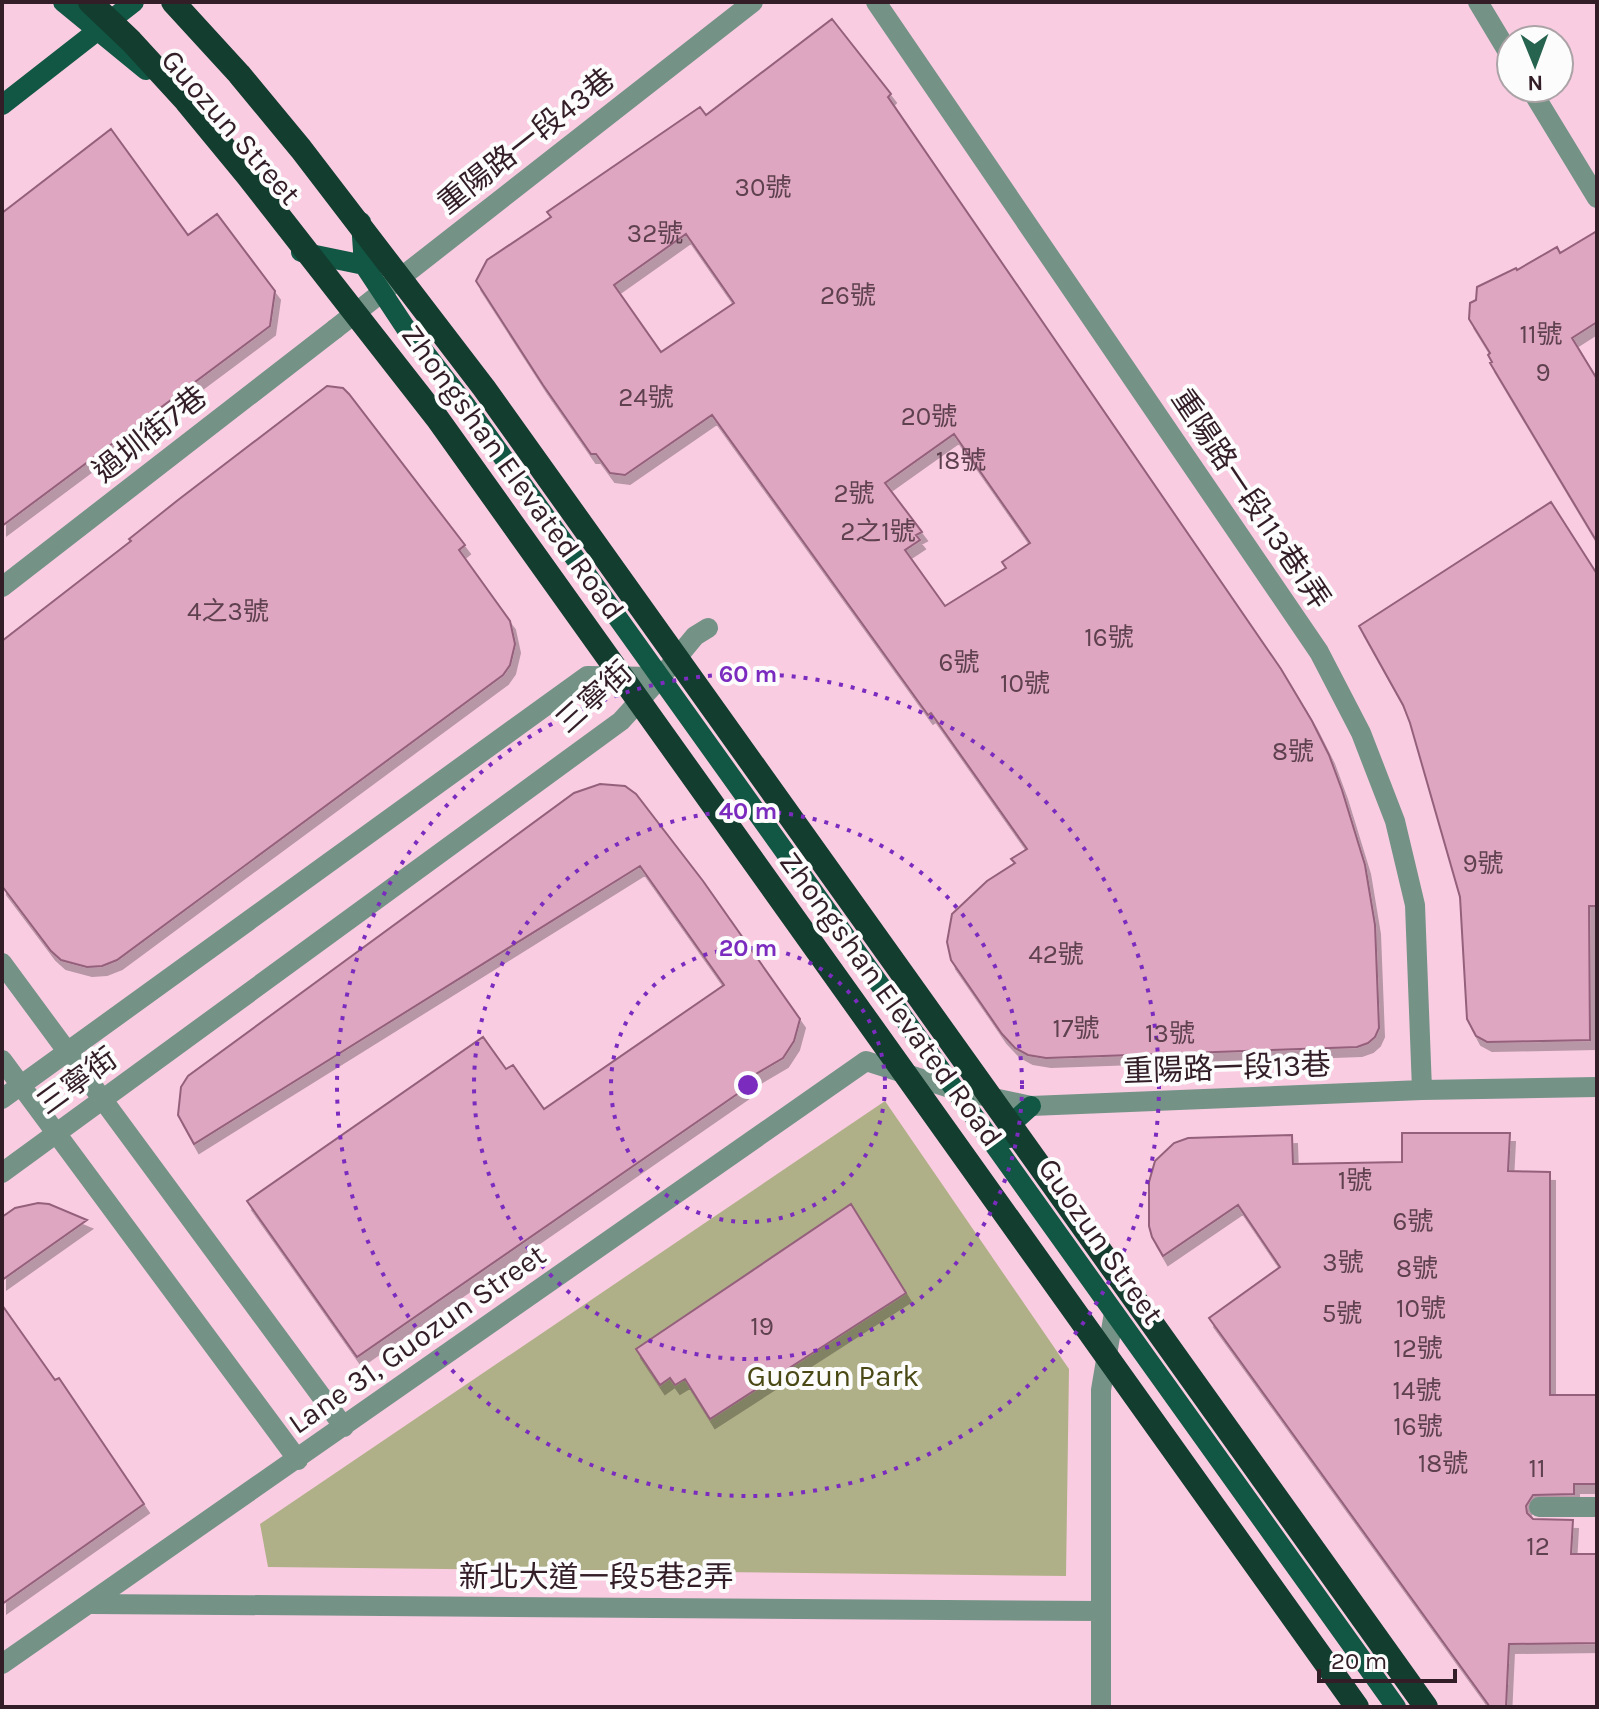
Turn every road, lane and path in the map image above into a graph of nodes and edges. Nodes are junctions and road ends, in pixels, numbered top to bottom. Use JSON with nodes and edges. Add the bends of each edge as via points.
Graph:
{"nodes":[{"id":1,"x":63,"y":2,"type":"edge"},
{"id":2,"x":90,"y":2,"type":"edge"},
{"id":3,"x":134,"y":2,"type":"edge"},
{"id":4,"x":173,"y":2,"type":"edge"},
{"id":5,"x":188,"y":2,"type":"edge"},
{"id":6,"x":753,"y":2,"type":"edge"},
{"id":7,"x":876,"y":2,"type":"edge"},
{"id":8,"x":1478,"y":2,"type":"edge"},
{"id":9,"x":98,"y":30,"type":"junction"},
{"id":10,"x":1495,"y":30,"type":"edge"},
{"id":11,"x":1540,"y":104,"type":"edge"},
{"id":12,"x":2,"y":105,"type":"edge"},
{"id":13,"x":1597,"y":198,"type":"edge"},
{"id":14,"x":364,"y":265,"type":"junction"},
{"id":15,"x":381,"y":294,"type":"junction"},
{"id":16,"x":335,"y":329,"type":"joint"},
{"id":17,"x":2,"y":587,"type":"edge"},
{"id":18,"x":708,"y":628,"type":"dead end"},
{"id":19,"x":661,"y":677,"type":"junction"},
{"id":20,"x":2,"y":963,"type":"edge"},
{"id":21,"x":67,"y":1052,"type":"junction"},
{"id":22,"x":2,"y":1060,"type":"edge"},
{"id":23,"x":866,"y":1061,"type":"joint"},
{"id":24,"x":21,"y":1085,"type":"junction"},
{"id":25,"x":1597,"y":1087,"type":"edge"},
{"id":26,"x":956,"y":1090,"type":"junction"},
{"id":27,"x":1422,"y":1090,"type":"junction"},
{"id":28,"x":2,"y":1099,"type":"edge"},
{"id":29,"x":103,"y":1100,"type":"junction"},
{"id":30,"x":1031,"y":1106,"type":"junction"},
{"id":31,"x":56,"y":1133,"type":"junction"},
{"id":32,"x":2,"y":1173,"type":"edge"},
{"id":33,"x":1029,"y":1193,"type":"junction"},
{"id":34,"x":1114,"y":1313,"type":"junction"},
{"id":35,"x":344,"y":1427,"type":"junction"},
{"id":36,"x":298,"y":1460,"type":"junction"},
{"id":37,"x":1539,"y":1507,"type":"dead end"},
{"id":38,"x":1597,"y":1507,"type":"edge"},
{"id":39,"x":92,"y":1604,"type":"junction"},
{"id":40,"x":1101,"y":1611,"type":"junction"},
{"id":41,"x":2,"y":1664,"type":"edge"},
{"id":42,"x":1101,"y":1707,"type":"edge"},
{"id":43,"x":1357,"y":1707,"type":"edge"},
{"id":44,"x":1396,"y":1707,"type":"edge"},
{"id":45,"x":1426,"y":1707,"type":"edge"}],
"edges":[{"from":1,"to":9,"type":"main road","name":"Guozun Street"},
{"from":2,"to":43,"type":"highway","name":"Zhongshan Elevated Road","bridge":true,"via":[[186,101],[437,418]]},
{"from":3,"to":9,"type":"main road"},
{"from":4,"to":45,"type":"highway","name":"Zhongshan Elevated Road","bridge":true,"via":[[301,149],[484,388]]},
{"from":5,"to":14,"type":"main road","name":"Guozun Street","via":[[360,209]]},
{"from":6,"to":15,"type":"street","name":"重陽路一段43巷"},
{"from":7,"to":27,"type":"street","name":"重陽路一段113巷1弄","via":[[1319,652],[1361,733],[1395,821],[1415,905]]},
{"from":8,"to":10,"type":"street"},
{"from":9,"to":12,"type":"main road"},
{"from":9,"to":14,"type":"main road","name":"Guozun Street","via":[[148,72],[298,251]]},
{"from":11,"to":13,"type":"street"},
{"from":14,"to":15,"type":"main road","name":"Guozun Street"},
{"from":15,"to":16,"type":"street","name":"重陽路一段43巷"},
{"from":15,"to":19,"type":"main road","name":"Guozun Street"},
{"from":16,"to":17,"type":"street","name":"過圳街7巷"},
{"from":18,"to":19,"type":"street"},
{"from":19,"to":21,"type":"street","name":"三寧街","via":[[587,676]]},
{"from":19,"to":26,"type":"main road","name":"Guozun Street"},
{"from":19,"to":29,"type":"street","name":"三寧街","via":[[621,721]]},
{"from":20,"to":21,"type":"street"},
{"from":21,"to":24,"type":"street","name":"三寧街"},
{"from":21,"to":29,"type":"street"},
{"from":22,"to":24,"type":"street"},
{"from":23,"to":26,"type":"street","name":"重陽路一段13巷"},
{"from":23,"to":35,"type":"street","name":"Lane 31, Guozun Street"},
{"from":24,"to":28,"type":"street","name":"三寧街"},
{"from":24,"to":31,"type":"street"},
{"from":25,"to":27,"type":"street","name":"重陽路一段13巷"},
{"from":26,"to":30,"type":"street","name":"重陽路一段13巷"},
{"from":26,"to":33,"type":"main road","name":"Guozun Street"},
{"from":27,"to":30,"type":"street","name":"重陽路一段13巷"},
{"from":29,"to":31,"type":"street","name":"三寧街"},
{"from":29,"to":35,"type":"street"},
{"from":30,"to":33,"type":"main road","via":[[1011,1124],[1009,1152]]},
{"from":31,"to":32,"type":"street","name":"三寧街"},
{"from":31,"to":36,"type":"street"},
{"from":33,"to":34,"type":"main road","name":"Guozun Street"},
{"from":34,"to":40,"type":"street","via":[[1101,1390]]},
{"from":34,"to":44,"type":"main road","name":"Guozun Street"},
{"from":35,"to":36,"type":"street","name":"Lane 31, Guozun Street"},
{"from":36,"to":39,"type":"street","name":"Lane 31, Guozun Street"},
{"from":37,"to":38,"type":"street"},
{"from":39,"to":40,"type":"street","name":"新北大道一段5巷2弄"},
{"from":39,"to":41,"type":"street","name":"Lane 31, Guozun Street"},
{"from":40,"to":42,"type":"street"}]}
